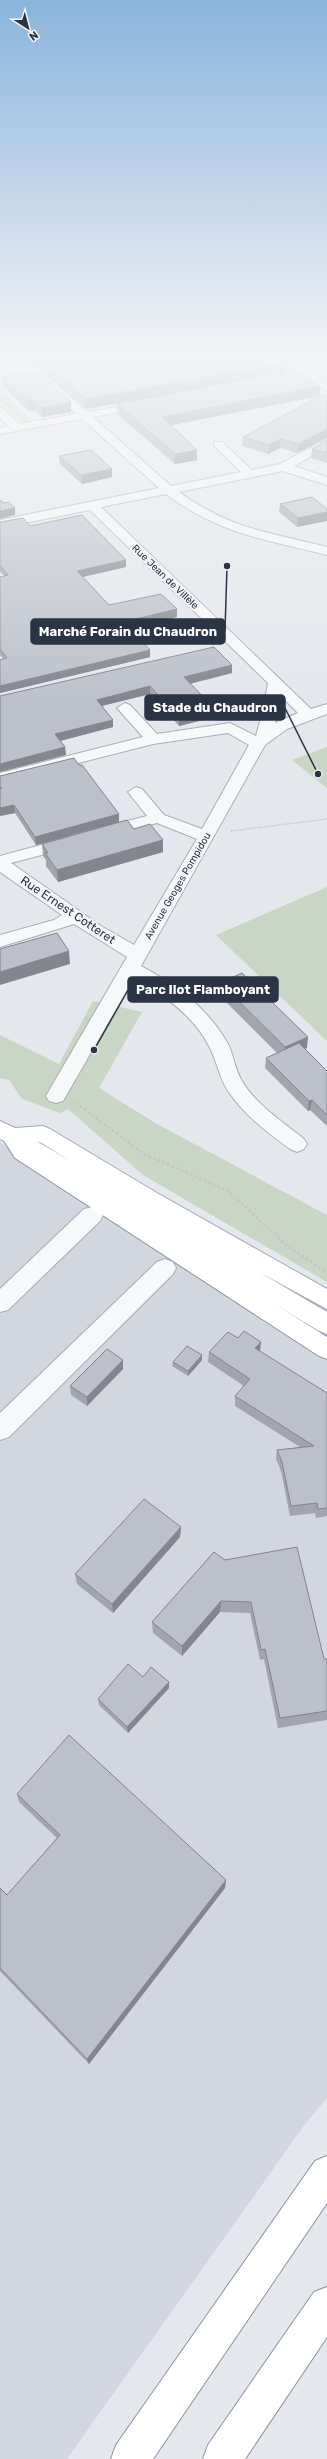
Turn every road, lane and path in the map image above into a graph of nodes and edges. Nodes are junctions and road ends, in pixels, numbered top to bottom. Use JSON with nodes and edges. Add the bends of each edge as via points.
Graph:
{"nodes":[{"id":1,"x":146,"y":472,"type":"edge"},
{"id":2,"x":248,"y":472,"type":"edge"},
{"id":3,"x":261,"y":472,"type":"edge"},
{"id":4,"x":299,"y":472,"type":"edge"},
{"id":5,"x":250,"y":474,"type":"junction"},
{"id":6,"x":327,"y":481,"type":"edge"},
{"id":7,"x":166,"y":490,"type":"junction"},
{"id":8,"x":92,"y":505,"type":"junction"},
{"id":9,"x":0,"y":524,"type":"edge"},
{"id":10,"x":327,"y":551,"type":"edge"},
{"id":11,"x":275,"y":683,"type":"junction"},
{"id":12,"x":125,"y":708,"type":"dead end"},
{"id":13,"x":327,"y":709,"type":"edge"},
{"id":14,"x":308,"y":714,"type":"junction"},
{"id":15,"x":153,"y":739,"type":"junction"},
{"id":16,"x":260,"y":740,"type":"junction"},
{"id":17,"x":0,"y":778,"type":"edge"},
{"id":18,"x":136,"y":792,"type":"dead end"},
{"id":19,"x":158,"y":818,"type":"junction"},
{"id":20,"x":327,"y":819,"type":"edge"},
{"id":21,"x":230,"y":831,"type":"dead end"},
{"id":22,"x":208,"y":834,"type":"junction"},
{"id":23,"x":0,"y":862,"type":"edge"},
{"id":24,"x":8,"y":877,"type":"edge"},
{"id":25,"x":74,"y":916,"type":"junction"},
{"id":26,"x":0,"y":941,"type":"edge"},
{"id":27,"x":134,"y":961,"type":"junction"},
{"id":28,"x":56,"y":1096,"type":"dead end"},
{"id":29,"x":6,"y":1133,"type":"edge"},
{"id":30,"x":297,"y":1144,"type":"dead end"},
{"id":31,"x":92,"y":1215,"type":"dead end"},
{"id":32,"x":165,"y":1268,"type":"dead end"},
{"id":33,"x":327,"y":1300,"type":"edge"},
{"id":34,"x":0,"y":1303,"type":"edge"},
{"id":35,"x":327,"y":1324,"type":"edge"},
{"id":36,"x":327,"y":1349,"type":"edge"},
{"id":37,"x":0,"y":1430,"type":"edge"},
{"id":38,"x":327,"y":2173,"type":"edge"},
{"id":39,"x":327,"y":2305,"type":"edge"},
{"id":40,"x":130,"y":2459,"type":"edge"},
{"id":41,"x":222,"y":2459,"type":"edge"}],
"edges":[{"from":1,"to":7,"type":"street"},
{"from":2,"to":5,"type":"street"},
{"from":3,"to":5,"type":"street"},
{"from":4,"to":6,"type":"street"},
{"from":5,"to":7,"type":"street"},
{"from":7,"to":8,"type":"street"},
{"from":7,"to":10,"type":"street","via":[[214,519],[268,538]]},
{"from":8,"to":9,"type":"street"},
{"from":8,"to":11,"type":"street","name":"Rue Jean de Villèle"},
{"from":11,"to":14,"type":"street","name":"Rue Jean de Villèle"},
{"from":11,"to":16,"type":"street","via":[[271,710]]},
{"from":12,"to":15,"type":"street"},
{"from":13,"to":14,"type":"street","name":"Avenue Geoges Pompidou"},
{"from":14,"to":16,"type":"street","name":"Avenue Geoges Pompidou","via":[[286,723]]},
{"from":15,"to":16,"type":"street","via":[[230,728]]},
{"from":15,"to":17,"type":"street"},
{"from":16,"to":22,"type":"street","name":"Avenue Geoges Pompidou"},
{"from":18,"to":19,"type":"street"},
{"from":19,"to":22,"type":"street","via":[[202,835]]},
{"from":19,"to":23,"type":"street"},
{"from":20,"to":21,"type":"path"},
{"from":22,"to":27,"type":"street","name":"Avenue Geoges Pompidou"},
{"from":23,"to":24,"type":"street","name":"Rue Ernest Cotteret"},
{"from":24,"to":25,"type":"street","name":"Rue Ernest Cotteret"},
{"from":25,"to":26,"type":"street","via":[[60,924]]},
{"from":25,"to":27,"type":"street","name":"Rue Ernest Cotteret"},
{"from":27,"to":28,"type":"street","name":"Avenue Geoges Pompidou"},
{"from":27,"to":30,"type":"street","name":"Rue Ernest Cotteret","via":[[181,999],[218,1044],[234,1085],[250,1104]]},
{"from":29,"to":33,"type":"main road","via":[[43,1134],[149,1199]]},
{"from":29,"to":35,"type":"main road"},
{"from":29,"to":36,"type":"main road","via":[[22,1153]]},
{"from":31,"to":34,"type":"street"},
{"from":32,"to":37,"type":"street"},
{"from":38,"to":40,"type":"main road"},
{"from":39,"to":41,"type":"main road"}]}
